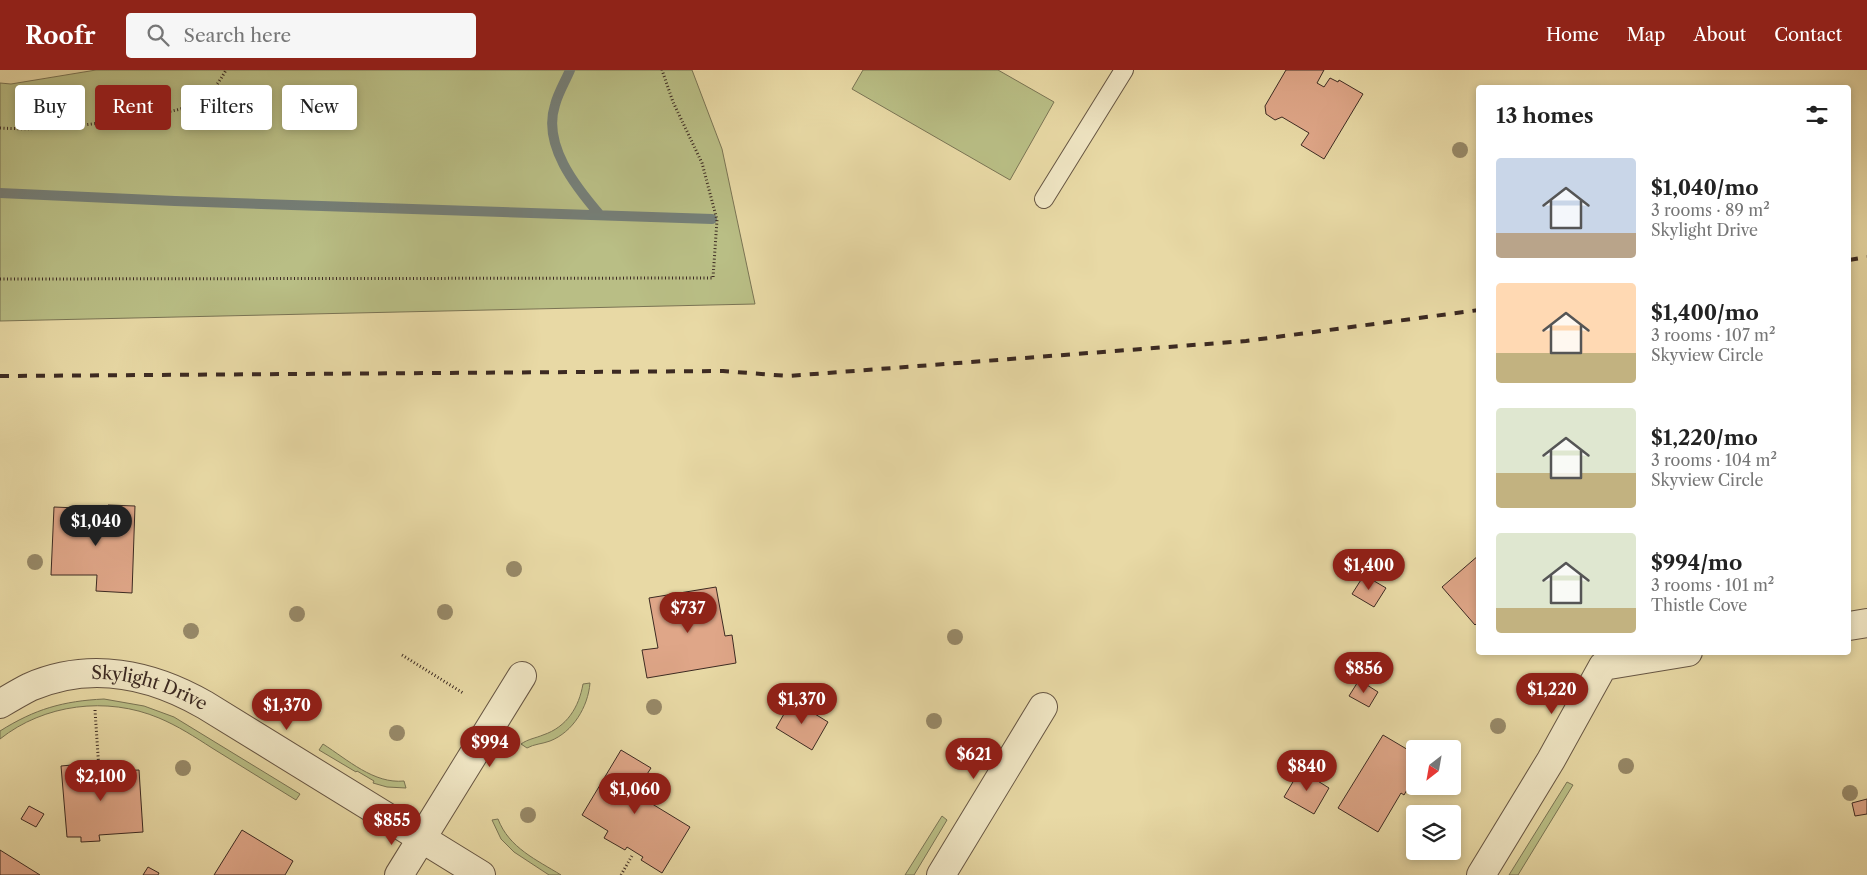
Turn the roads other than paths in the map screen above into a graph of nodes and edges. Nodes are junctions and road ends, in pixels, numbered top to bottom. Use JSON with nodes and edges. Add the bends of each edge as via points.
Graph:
{"nodes":[{"id":1,"x":1124,"y":70,"type":"edge"},
{"id":2,"x":1044,"y":199,"type":"dead end"},
{"id":3,"x":1867,"y":623,"type":"edge"},
{"id":4,"x":1851,"y":626,"type":"edge"},
{"id":5,"x":1670,"y":655,"type":"edge"},
{"id":6,"x":522,"y":676,"type":"dead end"},
{"id":7,"x":0,"y":704,"type":"edge"},
{"id":8,"x":1043,"y":707,"type":"dead end"},
{"id":9,"x":421,"y":838,"type":"junction"},
{"id":10,"x":398,"y":875,"type":"edge"},
{"id":11,"x":481,"y":875,"type":"edge"},
{"id":12,"x":941,"y":875,"type":"edge"},
{"id":13,"x":1481,"y":875,"type":"edge"}],
"edges":[{"from":1,"to":2,"type":"lane"},
{"from":3,"to":4,"type":"street"},
{"from":5,"to":13,"type":"street","via":[[1603,666]]},
{"from":6,"to":9,"type":"street"},
{"from":7,"to":9,"type":"street","name":"Skylight Drive","via":[[30,687],[68,675],[112,673],[141,678],[182,692]]},
{"from":8,"to":12,"type":"street"},
{"from":9,"to":10,"type":"street"},
{"from":9,"to":11,"type":"street","name":"Skylight Drive"}]}
